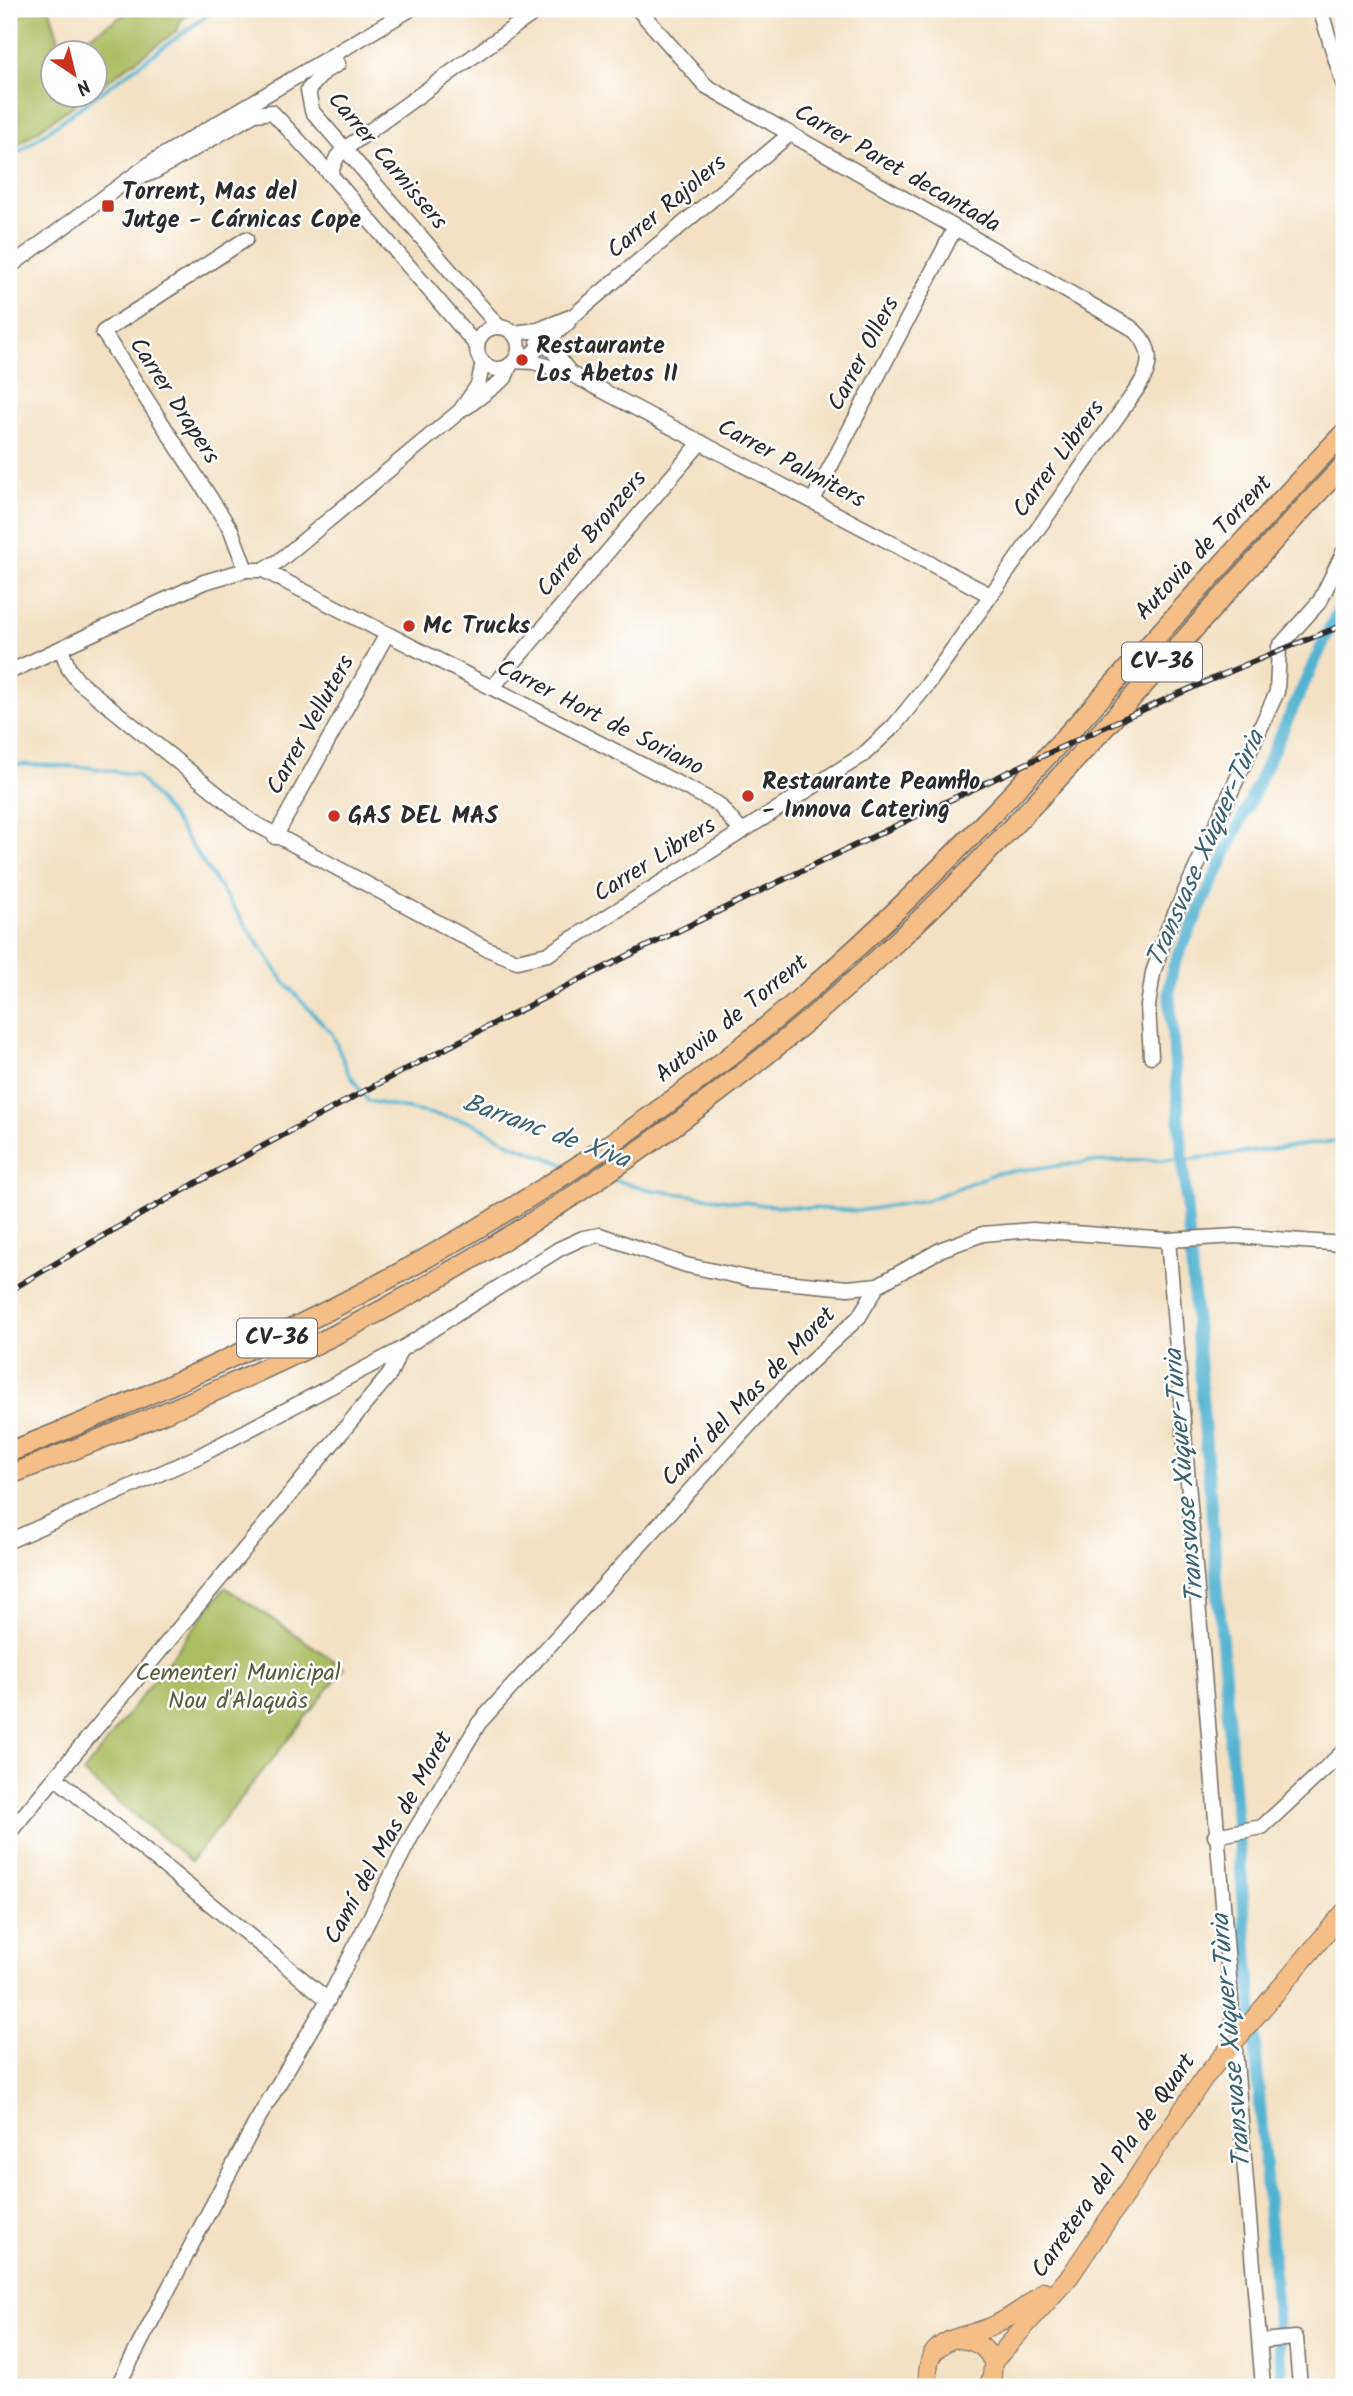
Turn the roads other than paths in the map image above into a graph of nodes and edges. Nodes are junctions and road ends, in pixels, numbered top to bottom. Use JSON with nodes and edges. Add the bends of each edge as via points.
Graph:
{"nodes":[{"id":1,"x":411,"y":9,"type":"edge"},
{"id":2,"x":539,"y":9,"type":"edge"},
{"id":3,"x":638,"y":9,"type":"edge"},
{"id":4,"x":1320,"y":9,"type":"edge"},
{"id":5,"x":376,"y":32,"type":"junction"},
{"id":6,"x":1344,"y":86,"type":"edge"},
{"id":7,"x":790,"y":134,"type":"junction"},
{"id":8,"x":345,"y":148,"type":"junction"},
{"id":9,"x":330,"y":174,"type":"junction"},
{"id":10,"x":126,"y":181,"type":"junction"},
{"id":11,"x":65,"y":226,"type":"junction"},
{"id":12,"x":955,"y":228,"type":"junction"},
{"id":13,"x":246,"y":239,"type":"dead end"},
{"id":14,"x":9,"y":256,"type":"edge"},
{"id":15,"x":9,"y":267,"type":"edge"},
{"id":16,"x":573,"y":316,"type":"junction"},
{"id":17,"x":499,"y":327,"type":"junction"},
{"id":18,"x":561,"y":330,"type":"junction"},
{"id":19,"x":518,"y":333,"type":"junction"},
{"id":20,"x":543,"y":344,"type":"junction"},
{"id":21,"x":477,"y":346,"type":"junction"},
{"id":22,"x":1148,"y":350,"type":"joint"},
{"id":23,"x":560,"y":359,"type":"junction"},
{"id":24,"x":514,"y":361,"type":"junction"},
{"id":25,"x":482,"y":362,"type":"junction"},
{"id":26,"x":571,"y":374,"type":"junction"},
{"id":27,"x":460,"y":411,"type":"junction"},
{"id":28,"x":1344,"y":433,"type":"edge"},
{"id":29,"x":701,"y":442,"type":"junction"},
{"id":30,"x":1344,"y":465,"type":"edge"},
{"id":31,"x":813,"y":500,"type":"junction"},
{"id":32,"x":1344,"y":551,"type":"edge"},
{"id":33,"x":246,"y":570,"type":"junction"},
{"id":34,"x":263,"y":570,"type":"junction"},
{"id":35,"x":990,"y":595,"type":"junction"},
{"id":36,"x":387,"y":634,"type":"junction"},
{"id":37,"x":61,"y":649,"type":"junction"},
{"id":38,"x":9,"y":672,"type":"edge"},
{"id":39,"x":492,"y":688,"type":"junction"},
{"id":40,"x":742,"y":832,"type":"junction"},
{"id":41,"x":275,"y":837,"type":"junction"},
{"id":42,"x":1151,"y":1056,"type":"dead end"},
{"id":43,"x":1174,"y":1240,"type":"junction"},
{"id":44,"x":1344,"y":1244,"type":"edge"},
{"id":45,"x":878,"y":1285,"type":"junction"},
{"id":46,"x":307,"y":1348,"type":"junction"},
{"id":47,"x":400,"y":1350,"type":"junction"},
{"id":48,"x":188,"y":1378,"type":"junction"},
{"id":49,"x":9,"y":1443,"type":"edge"},
{"id":50,"x":9,"y":1452,"type":"edge"},
{"id":51,"x":9,"y":1475,"type":"edge"},
{"id":52,"x":9,"y":1485,"type":"edge"},
{"id":53,"x":9,"y":1541,"type":"edge"},
{"id":54,"x":1344,"y":1751,"type":"edge"},
{"id":55,"x":56,"y":1778,"type":"junction"},
{"id":56,"x":9,"y":1833,"type":"edge"},
{"id":57,"x":1215,"y":1836,"type":"junction"},
{"id":58,"x":1344,"y":1912,"type":"edge"},
{"id":59,"x":328,"y":2000,"type":"junction"},
{"id":60,"x":1237,"y":2039,"type":"junction"},
{"id":61,"x":1116,"y":2208,"type":"junction"},
{"id":62,"x":951,"y":2339,"type":"junction"},
{"id":63,"x":1263,"y":2341,"type":"junction"},
{"id":64,"x":930,"y":2359,"type":"junction"},
{"id":65,"x":993,"y":2362,"type":"junction"},
{"id":66,"x":117,"y":2387,"type":"edge"},
{"id":67,"x":927,"y":2387,"type":"edge"},
{"id":68,"x":935,"y":2387,"type":"edge"},
{"id":69,"x":987,"y":2387,"type":"edge"},
{"id":70,"x":1263,"y":2387,"type":"edge"},
{"id":71,"x":1300,"y":2387,"type":"edge"}],
"edges":[{"from":1,"to":5,"type":"street"},
{"from":2,"to":8,"type":"street"},
{"from":3,"to":7,"type":"street","name":"Carrer Paret decantada","via":[[706,86]]},
{"from":4,"to":6,"type":"street"},
{"from":5,"to":8,"type":"street","name":"Carrer Carnissers","via":[[308,90],[312,111]]},
{"from":5,"to":10,"type":"street"},
{"from":7,"to":12,"type":"street","name":"Carrer Paret decantada"},
{"from":7,"to":16,"type":"street","name":"Carrer Rajolers"},
{"from":8,"to":9,"type":"street"},
{"from":8,"to":17,"type":"street","name":"Carrer Carnissers"},
{"from":9,"to":10,"type":"street","name":"Carrer Carnissers","via":[[278,115],[265,111],[154,172]]},
{"from":9,"to":21,"type":"street","name":"Carrer Carnissers"},
{"from":10,"to":11,"type":"street"},
{"from":11,"to":14,"type":"street"},
{"from":11,"to":15,"type":"street"},
{"from":12,"to":22,"type":"street","name":"Carrer Paret decantada","via":[[1130,327],[1142,336]]},
{"from":12,"to":31,"type":"street","name":"Carrer Ollers"},
{"from":13,"to":33,"type":"street","name":"Carrer Drapers","via":[[103,332],[231,530]]},
{"from":16,"to":18,"type":"street","name":"Carrer Rajolers"},
{"from":16,"to":19,"type":"street","name":"Carrer Rajolers"},
{"from":17,"to":19,"type":"street","name":"Carrer Carnissers"},
{"from":17,"to":21,"type":"street","via":[[484,332]]},
{"from":18,"to":20,"type":"street","name":"Carrer Rajolers"},
{"from":18,"to":23,"type":"street"},
{"from":19,"to":20,"type":"street","name":"Carrer Palmiters"},
{"from":19,"to":24,"type":"street"},
{"from":20,"to":23,"type":"street","name":"Carrer Palmiters"},
{"from":20,"to":24,"type":"street","name":"Carrer Rajolers"},
{"from":21,"to":25,"type":"street","name":"Carrer Carnissers"},
{"from":22,"to":35,"type":"street","name":"Carrer Librers","via":[[1150,370]]},
{"from":23,"to":26,"type":"street","name":"Carrer Palmiters"},
{"from":24,"to":25,"type":"street","via":[[493,368]]},
{"from":24,"to":26,"type":"street","name":"Carrer Palmiters"},
{"from":24,"to":27,"type":"street","name":"Carrer Rajolers","via":[[505,378]]},
{"from":25,"to":27,"type":"street","name":"Carrer Rajolers","via":[[478,385]]},
{"from":26,"to":29,"type":"street","name":"Carrer Palmiters"},
{"from":27,"to":34,"type":"street","name":"Carrer Rajolers"},
{"from":28,"to":48,"type":"highway","name":"Autovia de Torrent","number":"CV-36","via":[[976,834],[794,1004],[633,1129],[531,1197],[402,1274]]},
{"from":29,"to":31,"type":"street","name":"Carrer Palmiters"},
{"from":29,"to":39,"type":"street","name":"Carrer Bronzers"},
{"from":30,"to":46,"type":"highway","name":"Autovia de Torrent","number":"CV-36","via":[[1021,817],[894,944],[750,1068],[551,1210],[412,1294]]},
{"from":31,"to":35,"type":"street","name":"Carrer Palmiters"},
{"from":32,"to":42,"type":"street","via":[[1320,601],[1279,647],[1277,692],[1167,931],[1148,1006]]},
{"from":33,"to":34,"type":"street","name":"Carrer Hort de Soriano"},
{"from":33,"to":37,"type":"street","name":"Carrer Hort de Soriano","via":[[195,586]]},
{"from":34,"to":36,"type":"street","name":"Carrer Hort de Soriano"},
{"from":35,"to":40,"type":"street","name":"Carrer Librers","via":[[928,684],[877,744]]},
{"from":36,"to":39,"type":"street","name":"Carrer Hort de Soriano"},
{"from":36,"to":41,"type":"street","name":"Carrer Velluters"},
{"from":37,"to":38,"type":"street","name":"Carrer Hort de Soriano"},
{"from":37,"to":41,"type":"street","name":"Carrer Librers","via":[[78,681]]},
{"from":39,"to":40,"type":"street","name":"Carrer Hort de Soriano","via":[[718,804]]},
{"from":40,"to":41,"type":"street","name":"Carrer Librers","via":[[548,954],[517,961]]},
{"from":43,"to":44,"type":"street","via":[[1236,1236]]},
{"from":43,"to":45,"type":"street","via":[[1032,1230],[983,1234],[942,1249]]},
{"from":43,"to":57,"type":"street"},
{"from":45,"to":47,"type":"street","via":[[848,1288],[751,1279],[686,1265],[600,1235],[559,1249]]},
{"from":45,"to":59,"type":"street","name":"Camí del Mas de Moret","via":[[859,1317],[782,1389],[479,1723],[412,1835]]},
{"from":46,"to":51,"type":"highway","name":"Autovia de Torrent","number":"CV-36","via":[[197,1399]]},
{"from":46,"to":52,"type":"highway","via":[[198,1408]]},
{"from":47,"to":53,"type":"street","via":[[197,1457]]},
{"from":47,"to":55,"type":"street","via":[[390,1374]]},
{"from":48,"to":49,"type":"highway"},
{"from":48,"to":50,"type":"highway","name":"Autovia de Torrent","number":"CV-36"},
{"from":54,"to":57,"type":"street","via":[[1262,1828]]},
{"from":55,"to":56,"type":"street"},
{"from":55,"to":59,"type":"street"},
{"from":57,"to":60,"type":"street"},
{"from":58,"to":60,"type":"main road","name":"Carretera del Pla de Quart"},
{"from":59,"to":66,"type":"street","name":"Camí del Mas de Moret","via":[[255,2124]]},
{"from":60,"to":61,"type":"main road","name":"Carretera del Pla de Quart","via":[[1203,2078]]},
{"from":60,"to":63,"type":"street"},
{"from":61,"to":62,"type":"main road","via":[[1068,2267],[1031,2302],[993,2326]]},
{"from":61,"to":65,"type":"main road","name":"Carretera del Pla de Quart","via":[[1070,2276]]},
{"from":62,"to":64,"type":"main road"},
{"from":62,"to":65,"type":"main road","via":[[971,2340],[986,2348]]},
{"from":63,"to":70,"type":"street"},
{"from":63,"to":71,"type":"street","via":[[1296,2338]]},
{"from":64,"to":67,"type":"main road"},
{"from":64,"to":68,"type":"main road"},
{"from":65,"to":69,"type":"main road","name":"Carretera del Pla de Quart"}]}
